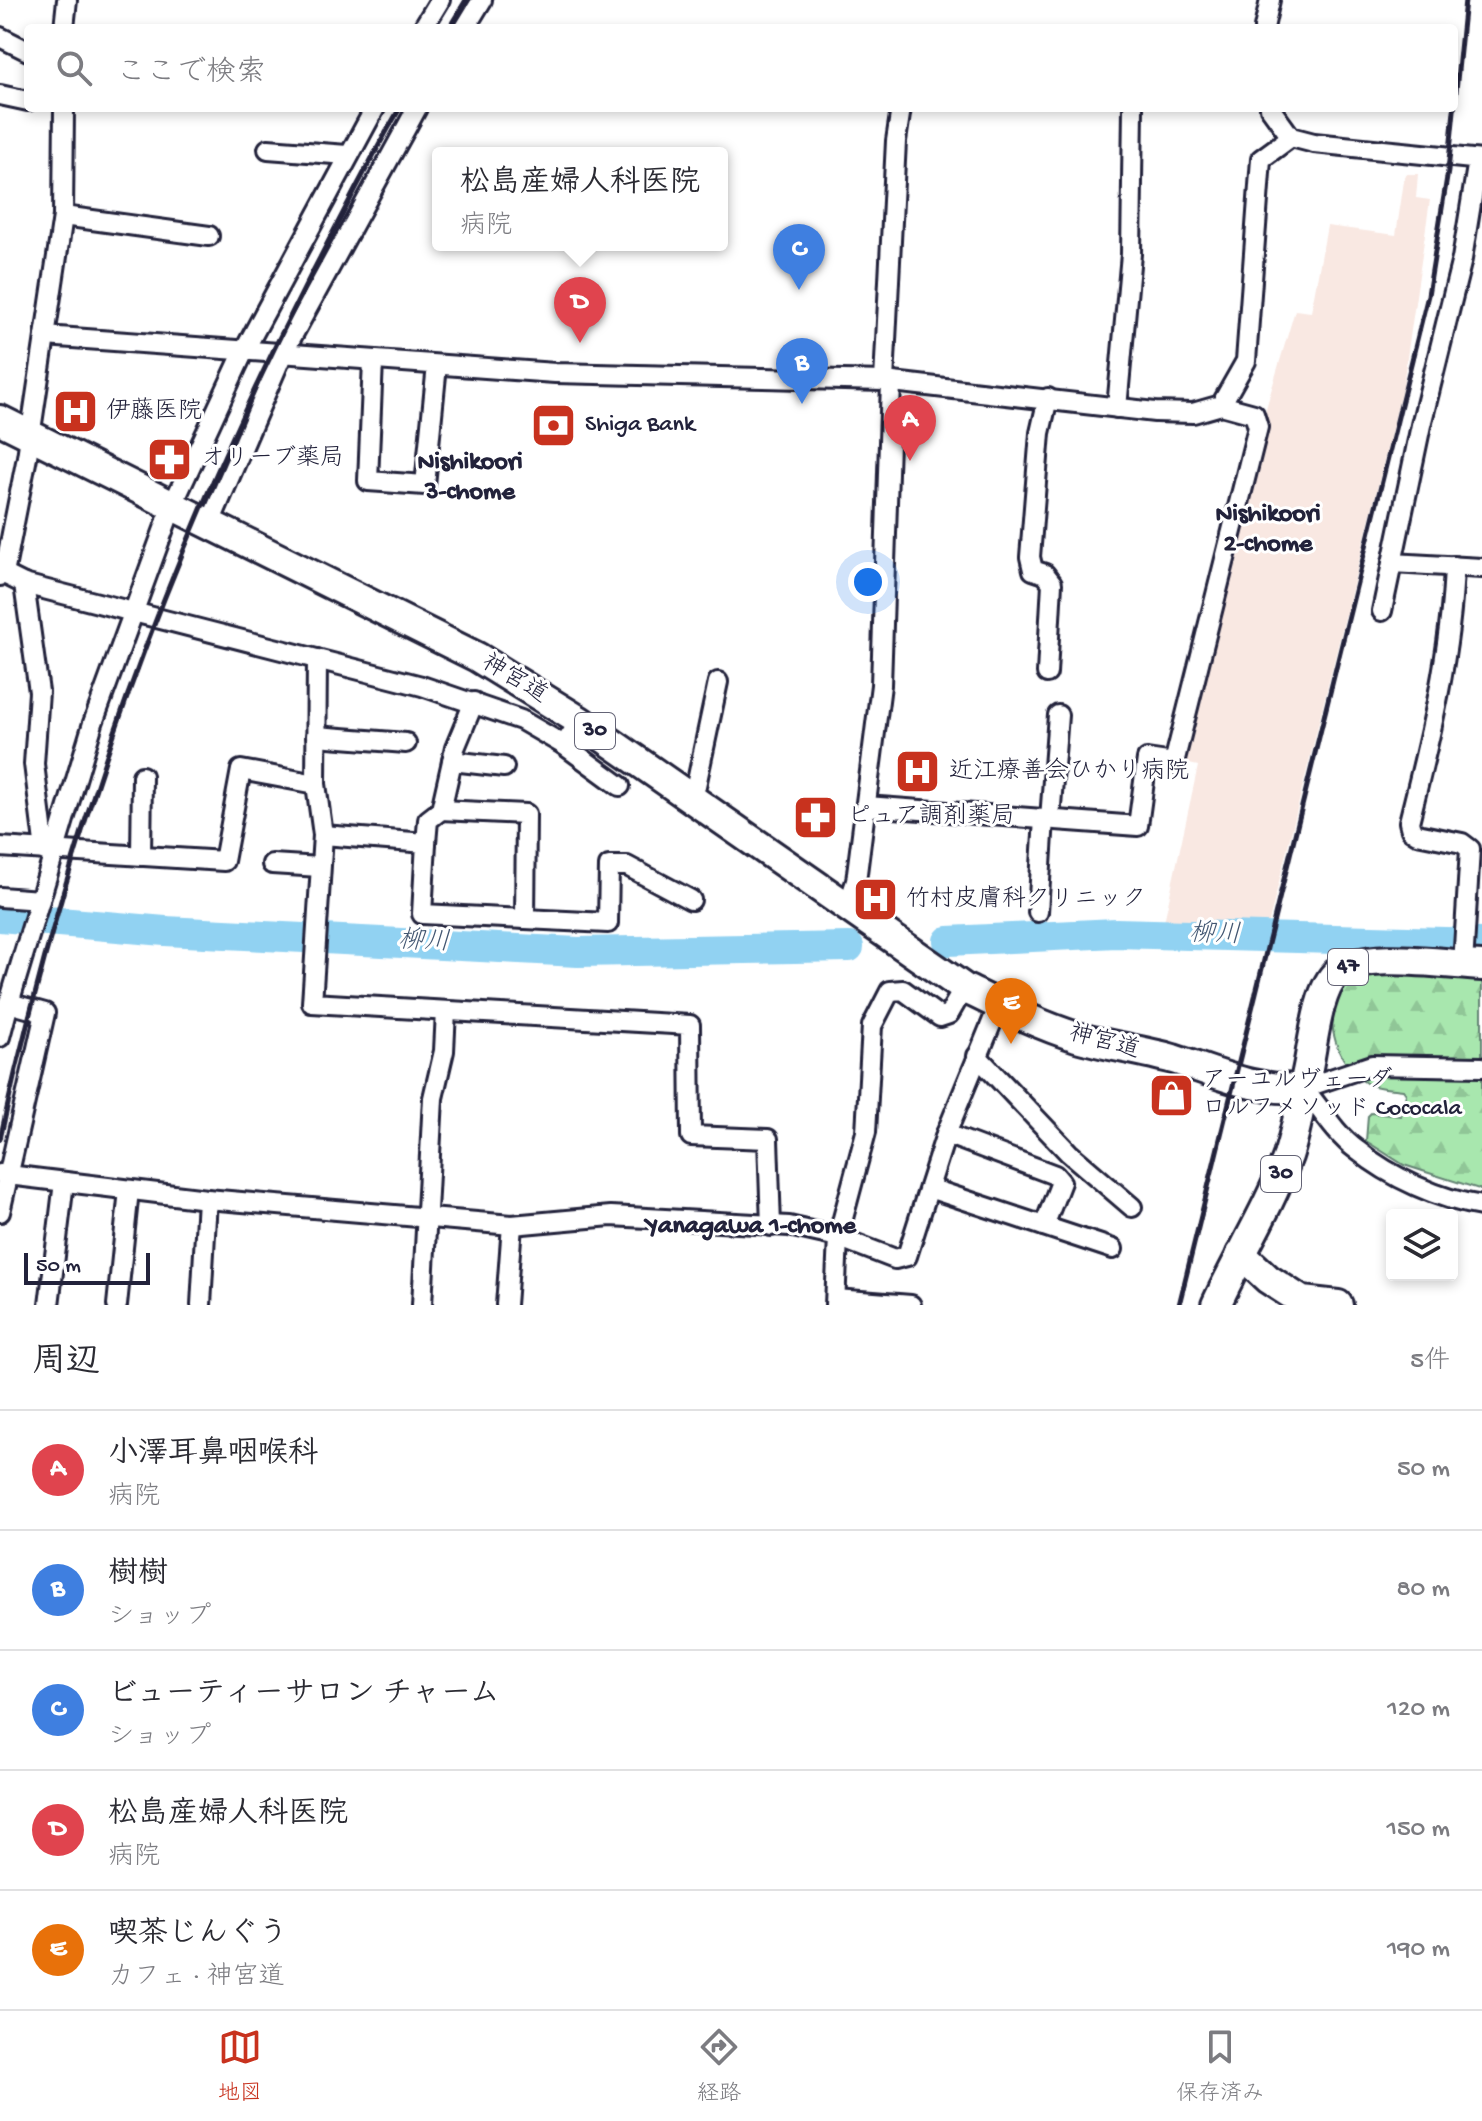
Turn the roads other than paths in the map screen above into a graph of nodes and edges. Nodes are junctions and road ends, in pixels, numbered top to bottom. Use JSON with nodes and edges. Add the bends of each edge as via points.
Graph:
{"nodes":[{"id":1,"x":67,"y":0,"type":"edge"},
{"id":2,"x":440,"y":0,"type":"edge"},
{"id":3,"x":482,"y":0,"type":"edge"},
{"id":4,"x":1270,"y":0,"type":"edge"},
{"id":5,"x":64,"y":24,"type":"edge"},
{"id":6,"x":425,"y":24,"type":"edge"},
{"id":7,"x":467,"y":24,"type":"edge"},
{"id":8,"x":1265,"y":24,"type":"edge"},
{"id":9,"x":0,"y":37,"type":"edge"},
{"id":10,"x":24,"y":49,"type":"edge"},
{"id":11,"x":0,"y":95,"type":"edge"},
{"id":12,"x":24,"y":100,"type":"edge"},
{"id":13,"x":62,"y":112,"type":"edge"},
{"id":14,"x":373,"y":112,"type":"edge"},
{"id":15,"x":415,"y":112,"type":"edge"},
{"id":16,"x":900,"y":112,"type":"edge"},
{"id":17,"x":1133,"y":112,"type":"edge"},
{"id":18,"x":1273,"y":112,"type":"edge"},
{"id":19,"x":1291,"y":137,"type":"junction"},
{"id":20,"x":268,"y":149,"type":"dead end"},
{"id":21,"x":347,"y":155,"type":"junction"},
{"id":22,"x":1480,"y":160,"type":"edge"},
{"id":23,"x":63,"y":216,"type":"junction"},
{"id":24,"x":209,"y":236,"type":"dead end"},
{"id":25,"x":45,"y":336,"type":"junction"},
{"id":26,"x":244,"y":351,"type":"junction"},
{"id":27,"x":283,"y":353,"type":"junction"},
{"id":28,"x":373,"y":360,"type":"junction"},
{"id":29,"x":437,"y":365,"type":"junction"},
{"id":30,"x":888,"y":381,"type":"junction"},
{"id":31,"x":1048,"y":398,"type":"junction"},
{"id":32,"x":1221,"y":405,"type":"junction"},
{"id":33,"x":1117,"y":408,"type":"junction"},
{"id":34,"x":0,"y":420,"type":"edge"},
{"id":35,"x":30,"y":435,"type":"junction"},
{"id":36,"x":173,"y":504,"type":"junction"},
{"id":37,"x":210,"y":523,"type":"junction"},
{"id":38,"x":1392,"y":563,"type":"junction"},
{"id":39,"x":1454,"y":566,"type":"junction"},
{"id":40,"x":1482,"y":568,"type":"edge"},
{"id":41,"x":2,"y":575,"type":"edge"},
{"id":42,"x":24,"y":584,"type":"junction"},
{"id":43,"x":1382,"y":611,"type":"dead end"},
{"id":44,"x":134,"y":612,"type":"junction"},
{"id":45,"x":317,"y":659,"type":"junction"},
{"id":46,"x":1047,"y":673,"type":"dead end"},
{"id":47,"x":718,"y":682,"type":"dead end"},
{"id":48,"x":474,"y":702,"type":"junction"},
{"id":49,"x":1058,"y":715,"type":"dead end"},
{"id":50,"x":580,"y":721,"type":"junction"},
{"id":51,"x":316,"y":736,"type":"junction"},
{"id":52,"x":406,"y":743,"type":"dead end"},
{"id":53,"x":564,"y":745,"type":"junction"},
{"id":54,"x":452,"y":761,"type":"junction"},
{"id":55,"x":504,"y":767,"type":"dead end"},
{"id":56,"x":142,"y":776,"type":"dead end"},
{"id":57,"x":316,"y":784,"type":"junction"},
{"id":58,"x":620,"y":786,"type":"dead end"},
{"id":59,"x":693,"y":800,"type":"junction"},
{"id":60,"x":866,"y":806,"type":"junction"},
{"id":61,"x":441,"y":810,"type":"junction"},
{"id":62,"x":1047,"y":819,"type":"junction"},
{"id":63,"x":323,"y":835,"type":"junction"},
{"id":64,"x":426,"y":843,"type":"junction"},
{"id":65,"x":0,"y":847,"type":"edge"},
{"id":66,"x":1476,"y":849,"type":"edge"},
{"id":67,"x":50,"y":851,"type":"junction"},
{"id":68,"x":141,"y":856,"type":"junction"},
{"id":69,"x":272,"y":864,"type":"dead end"},
{"id":70,"x":320,"y":867,"type":"junction"},
{"id":71,"x":0,"y":897,"type":"edge"},
{"id":72,"x":40,"y":900,"type":"junction"},
{"id":73,"x":691,"y":900,"type":"dead end"},
{"id":74,"x":847,"y":908,"type":"junction"},
{"id":75,"x":1038,"y":912,"type":"dead end"},
{"id":76,"x":525,"y":919,"type":"junction"},
{"id":77,"x":1470,"y":962,"type":"edge"},
{"id":78,"x":8,"y":979,"type":"edge"},
{"id":79,"x":964,"y":988,"type":"junction"},
{"id":80,"x":9,"y":1003,"type":"junction"},
{"id":81,"x":999,"y":1005,"type":"junction"},
{"id":82,"x":446,"y":1011,"type":"junction"},
{"id":83,"x":0,"y":1037,"type":"edge"},
{"id":84,"x":977,"y":1056,"type":"junction"},
{"id":85,"x":1482,"y":1067,"type":"edge"},
{"id":86,"x":1304,"y":1088,"type":"junction"},
{"id":87,"x":946,"y":1134,"type":"junction"},
{"id":88,"x":4,"y":1175,"type":"edge"},
{"id":89,"x":64,"y":1182,"type":"junction"},
{"id":90,"x":929,"y":1188,"type":"junction"},
{"id":91,"x":129,"y":1190,"type":"junction"},
{"id":92,"x":207,"y":1199,"type":"junction"},
{"id":93,"x":1482,"y":1206,"type":"edge"},
{"id":94,"x":1132,"y":1207,"type":"dead end"},
{"id":95,"x":0,"y":1212,"type":"edge"},
{"id":96,"x":427,"y":1217,"type":"junction"},
{"id":97,"x":512,"y":1225,"type":"junction"},
{"id":98,"x":771,"y":1226,"type":"junction"},
{"id":99,"x":1044,"y":1226,"type":"junction"},
{"id":100,"x":838,"y":1237,"type":"junction"},
{"id":101,"x":1113,"y":1249,"type":"dead end"},
{"id":102,"x":1241,"y":1254,"type":"junction"},
{"id":103,"x":836,"y":1302,"type":"edge"},
{"id":104,"x":49,"y":1305,"type":"edge"},
{"id":105,"x":117,"y":1305,"type":"edge"},
{"id":106,"x":201,"y":1305,"type":"edge"},
{"id":107,"x":422,"y":1305,"type":"edge"},
{"id":108,"x":506,"y":1305,"type":"edge"},
{"id":109,"x":911,"y":1305,"type":"edge"},
{"id":110,"x":1216,"y":1305,"type":"edge"},
{"id":111,"x":1338,"y":1305,"type":"edge"}],
"edges":[{"from":1,"to":5,"type":"street"},
{"from":2,"to":6,"type":"street"},
{"from":3,"to":7,"type":"street"},
{"from":4,"to":8,"type":"street"},
{"from":9,"to":10,"type":"street"},
{"from":11,"to":12,"type":"street"},
{"from":13,"to":23,"type":"street"},
{"from":14,"to":21,"type":"street"},
{"from":15,"to":27,"type":"street"},
{"from":16,"to":30,"type":"street"},
{"from":17,"to":33,"type":"street","via":[[1131,254]]},
{"from":18,"to":19,"type":"street"},
{"from":19,"to":22,"type":"street"},
{"from":19,"to":32,"type":"street","via":[[1261,159],[1249,346],[1239,378]]},
{"from":20,"to":21,"type":"street"},
{"from":21,"to":26,"type":"street"},
{"from":22,"to":38,"type":"street"},
{"from":23,"to":24,"type":"street"},
{"from":23,"to":25,"type":"street"},
{"from":25,"to":26,"type":"street"},
{"from":25,"to":35,"type":"street"},
{"from":26,"to":27,"type":"street"},
{"from":26,"to":36,"type":"street"},
{"from":27,"to":28,"type":"street"},
{"from":27,"to":37,"type":"street"},
{"from":28,"to":29,"type":"street"},
{"from":28,"to":29,"type":"street","via":[[368,481],[425,485]]},
{"from":29,"to":30,"type":"street"},
{"from":30,"to":31,"type":"street"},
{"from":30,"to":60,"type":"street","via":[[881,685]]},
{"from":31,"to":33,"type":"street"},
{"from":31,"to":46,"type":"street","via":[[1040,433],[1030,557],[1033,570],[1052,583]]},
{"from":32,"to":33,"type":"street","via":[[1193,413]]},
{"from":32,"to":62,"type":"street","via":[[1254,414],[1258,427],[1174,763],[1147,759],[1138,826]]},
{"from":34,"to":35,"type":"main road","name":"神宮道","number":"30"},
{"from":35,"to":36,"type":"main road","name":"神宮道","number":"30"},
{"from":35,"to":41,"type":"street"},
{"from":36,"to":37,"type":"main road","name":"神宮道","number":"30"},
{"from":36,"to":44,"type":"street"},
{"from":37,"to":50,"type":"main road","name":"神宮道","number":"30","via":[[477,657]]},
{"from":38,"to":39,"type":"street"},
{"from":38,"to":43,"type":"street"},
{"from":39,"to":40,"type":"street"},
{"from":39,"to":66,"type":"street","via":[[1452,623],[1409,822],[1417,834]]},
{"from":41,"to":42,"type":"street"},
{"from":42,"to":44,"type":"street"},
{"from":42,"to":67,"type":"street","via":[[39,692],[34,764]]},
{"from":44,"to":45,"type":"street"},
{"from":44,"to":67,"type":"street"},
{"from":45,"to":48,"type":"street"},
{"from":45,"to":51,"type":"street"},
{"from":47,"to":59,"type":"street"},
{"from":48,"to":53,"type":"street","via":[[521,720]]},
{"from":48,"to":54,"type":"street"},
{"from":49,"to":62,"type":"street"},
{"from":50,"to":53,"type":"street"},
{"from":50,"to":59,"type":"main road","name":"神宮道","number":"30"},
{"from":51,"to":52,"type":"street"},
{"from":51,"to":57,"type":"street"},
{"from":53,"to":58,"type":"street"},
{"from":54,"to":55,"type":"street"},
{"from":54,"to":61,"type":"street"},
{"from":56,"to":68,"type":"street"},
{"from":57,"to":63,"type":"street"},
{"from":57,"to":68,"type":"street","via":[[241,770],[224,861]]},
{"from":59,"to":74,"type":"main road","name":"神宮道","number":"30"},
{"from":60,"to":62,"type":"street"},
{"from":60,"to":74,"type":"street"},
{"from":61,"to":64,"type":"street","via":[[428,820]]},
{"from":61,"to":76,"type":"street","via":[[526,814]]},
{"from":62,"to":75,"type":"street"},
{"from":63,"to":64,"type":"street"},
{"from":63,"to":70,"type":"street"},
{"from":64,"to":76,"type":"street","via":[[422,914]]},
{"from":65,"to":67,"type":"street"},
{"from":66,"to":77,"type":"street","via":[[1466,922]]},
{"from":67,"to":68,"type":"street"},
{"from":67,"to":72,"type":"street"},
{"from":69,"to":70,"type":"street"},
{"from":70,"to":82,"type":"street","via":[[312,1003]]},
{"from":71,"to":72,"type":"street"},
{"from":72,"to":78,"type":"street"},
{"from":73,"to":76,"type":"street","via":[[627,866],[609,866],[608,923]]},
{"from":74,"to":79,"type":"main road","name":"神宮道","number":"30"},
{"from":77,"to":86,"type":"main road","number":"47","via":[[1381,962],[1337,973],[1321,1007]]},
{"from":78,"to":80,"type":"street"},
{"from":79,"to":81,"type":"main road","name":"神宮道","number":"30"},
{"from":79,"to":100,"type":"street","via":[[949,1014],[940,1017],[903,990],[884,997],[872,1026],[866,1132]]},
{"from":80,"to":83,"type":"street"},
{"from":80,"to":88,"type":"street","via":[[45,1013]]},
{"from":81,"to":84,"type":"street"},
{"from":81,"to":86,"type":"main road","name":"神宮道","number":"30","via":[[1079,1038],[1173,1059],[1240,1062],[1283,1072]]},
{"from":82,"to":96,"type":"street","via":[[433,1098]]},
{"from":82,"to":98,"type":"street","via":[[690,1025],[691,1136],[768,1139]]},
{"from":84,"to":87,"type":"street"},
{"from":84,"to":94,"type":"street","via":[[1069,1153]]},
{"from":85,"to":86,"type":"street","via":[[1372,1065]]},
{"from":86,"to":93,"type":"street","via":[[1355,1150],[1455,1201]]},
{"from":86,"to":102,"type":"main road","number":"30","via":[[1289,1153]]},
{"from":87,"to":90,"type":"street"},
{"from":87,"to":99,"type":"street","via":[[1055,1175],[1061,1182]]},
{"from":88,"to":89,"type":"street"},
{"from":88,"to":95,"type":"street"},
{"from":89,"to":91,"type":"street"},
{"from":89,"to":104,"type":"street"},
{"from":90,"to":99,"type":"street"},
{"from":90,"to":100,"type":"street","via":[[907,1256],[895,1259]]},
{"from":91,"to":92,"type":"street"},
{"from":91,"to":105,"type":"street"},
{"from":92,"to":96,"type":"street"},
{"from":92,"to":106,"type":"street"},
{"from":96,"to":97,"type":"street"},
{"from":96,"to":107,"type":"street"},
{"from":97,"to":98,"type":"street","via":[[611,1216]]},
{"from":97,"to":108,"type":"street"},
{"from":98,"to":100,"type":"street"},
{"from":99,"to":101,"type":"street"},
{"from":100,"to":103,"type":"street"},
{"from":102,"to":110,"type":"main road"},
{"from":102,"to":111,"type":"main road","via":[[1302,1301]]},
{"from":103,"to":109,"type":"street"}]}
